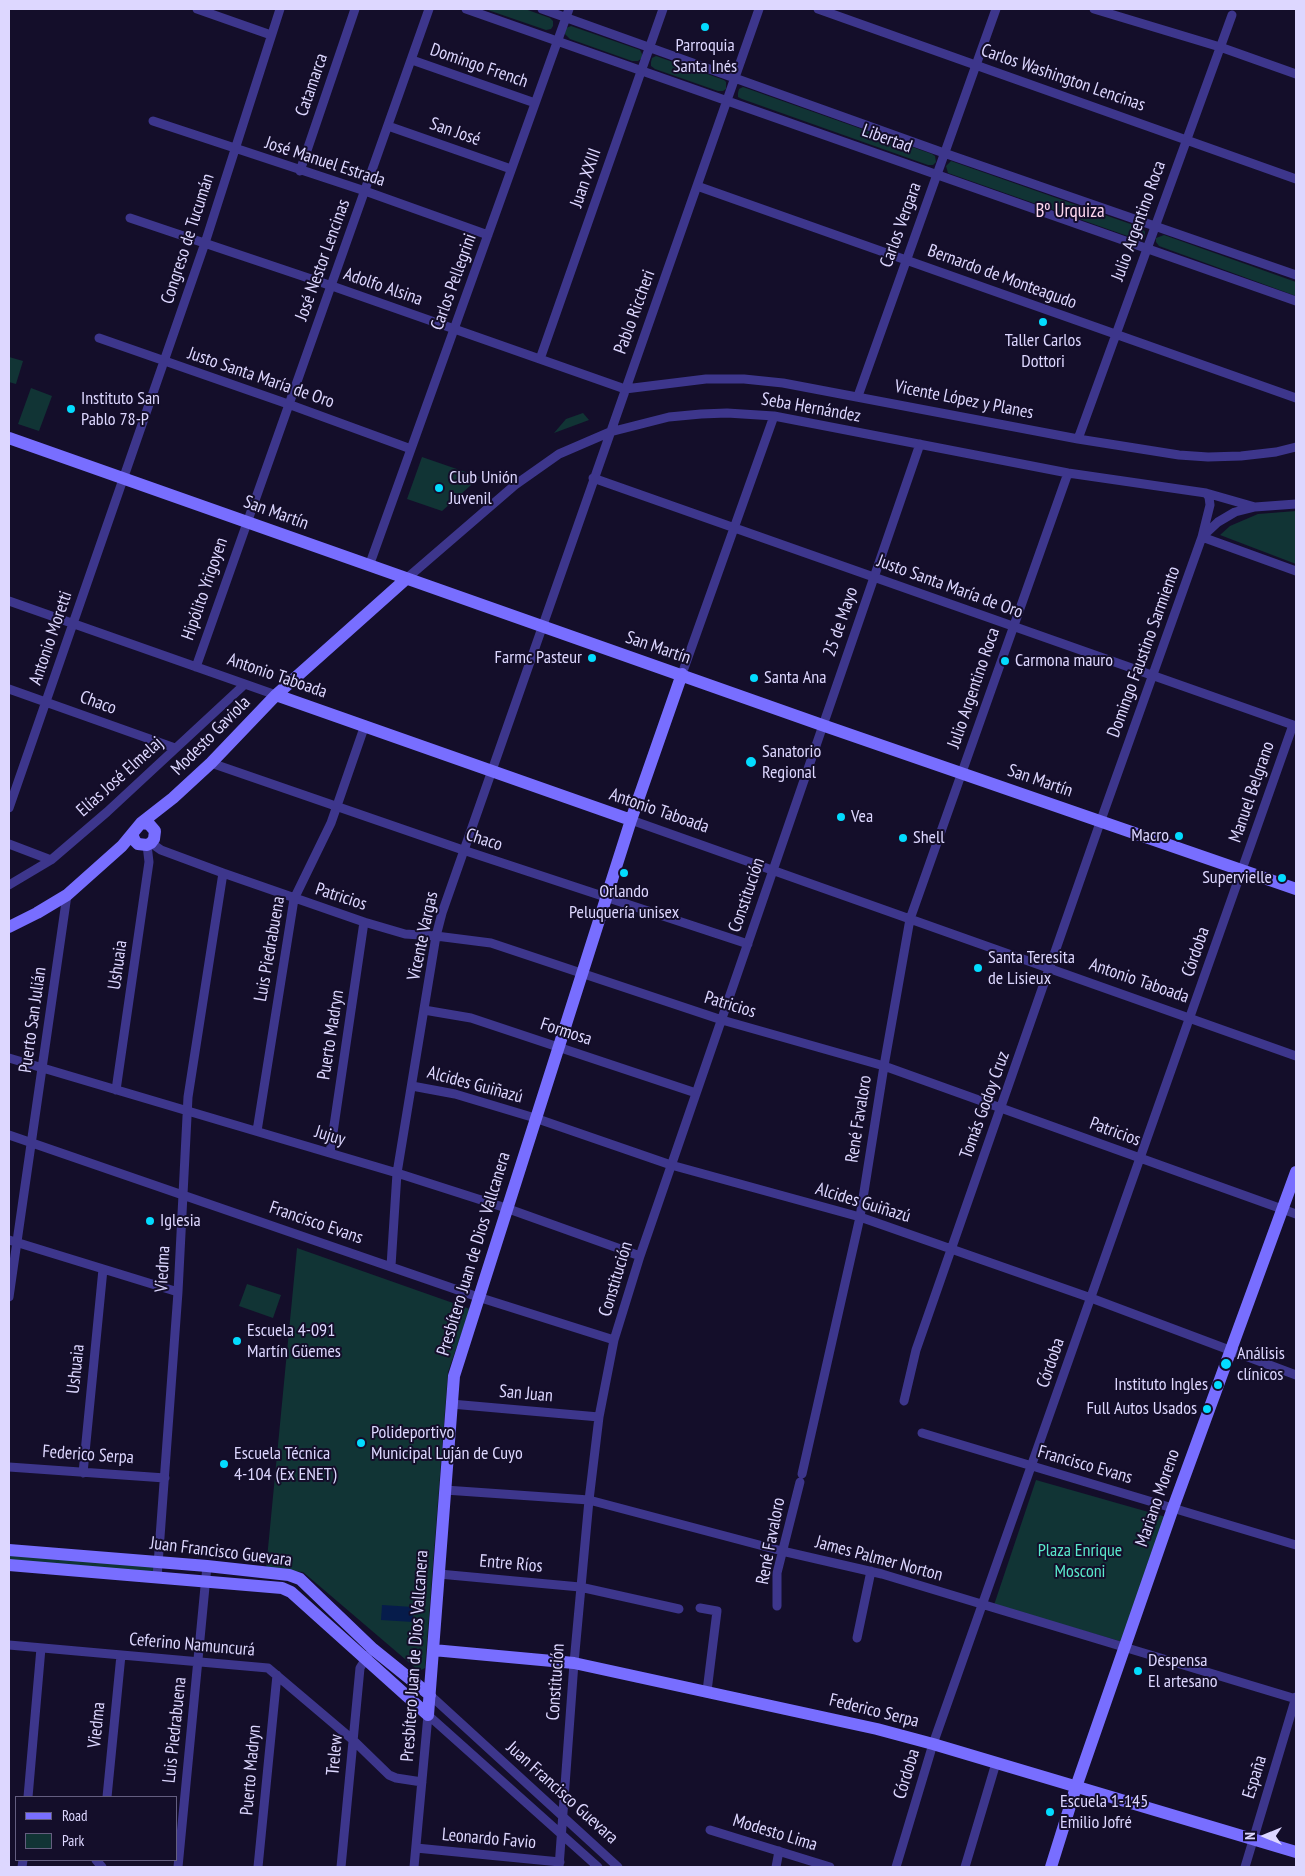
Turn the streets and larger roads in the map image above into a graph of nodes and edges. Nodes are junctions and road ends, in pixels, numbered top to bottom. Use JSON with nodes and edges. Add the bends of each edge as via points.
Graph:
{"nodes":[{"id":1,"x":197,"y":9,"type":"edge"},
{"id":2,"x":280,"y":9,"type":"edge"},
{"id":3,"x":355,"y":9,"type":"edge"},
{"id":4,"x":430,"y":9,"type":"edge"},
{"id":5,"x":466,"y":9,"type":"edge"},
{"id":6,"x":542,"y":9,"type":"edge"},
{"id":7,"x":663,"y":9,"type":"edge"},
{"id":8,"x":760,"y":9,"type":"edge"},
{"id":9,"x":818,"y":9,"type":"edge"},
{"id":10,"x":996,"y":9,"type":"edge"},
{"id":11,"x":1094,"y":9,"type":"edge"},
{"id":12,"x":567,"y":13,"type":"edge"},
{"id":13,"x":1232,"y":15,"type":"dead end"},
{"id":14,"x":271,"y":35,"type":"junction"},
{"id":15,"x":557,"y":40,"type":"junction"},
{"id":16,"x":649,"y":47,"type":"junction"},
{"id":17,"x":1220,"y":47,"type":"junction"},
{"id":18,"x":412,"y":60,"type":"junction"},
{"id":19,"x":976,"y":65,"type":"junction"},
{"id":20,"x":642,"y":69,"type":"junction"},
{"id":21,"x":1296,"y":74,"type":"edge"},
{"id":22,"x":735,"y":77,"type":"junction"},
{"id":23,"x":727,"y":99,"type":"junction"},
{"id":24,"x":535,"y":103,"type":"junction"},
{"id":25,"x":153,"y":121,"type":"dead end"},
{"id":26,"x":388,"y":126,"type":"junction"},
{"id":27,"x":1187,"y":139,"type":"junction"},
{"id":28,"x":235,"y":149,"type":"junction"},
{"id":29,"x":944,"y":153,"type":"junction"},
{"id":30,"x":511,"y":169,"type":"junction"},
{"id":31,"x":300,"y":171,"type":"junction"},
{"id":32,"x":937,"y":174,"type":"junction"},
{"id":33,"x":1296,"y":179,"type":"edge"},
{"id":34,"x":697,"y":186,"type":"junction"},
{"id":35,"x":365,"y":191,"type":"junction"},
{"id":36,"x":130,"y":218,"type":"dead end"},
{"id":37,"x":1155,"y":227,"type":"junction"},
{"id":38,"x":488,"y":235,"type":"junction"},
{"id":39,"x":205,"y":243,"type":"junction"},
{"id":40,"x":1147,"y":248,"type":"junction"},
{"id":41,"x":906,"y":260,"type":"junction"},
{"id":42,"x":1296,"y":275,"type":"edge"},
{"id":43,"x":332,"y":286,"type":"junction"},
{"id":44,"x":1296,"y":301,"type":"edge"},
{"id":45,"x":454,"y":329,"type":"junction"},
{"id":46,"x":1116,"y":334,"type":"junction"},
{"id":47,"x":99,"y":338,"type":"dead end"},
{"id":48,"x":540,"y":359,"type":"junction"},
{"id":49,"x":165,"y":361,"type":"junction"},
{"id":50,"x":625,"y":389,"type":"junction"},
{"id":51,"x":858,"y":396,"type":"junction"},
{"id":52,"x":1296,"y":398,"type":"edge"},
{"id":53,"x":288,"y":404,"type":"junction"},
{"id":54,"x":774,"y":416,"type":"junction"},
{"id":55,"x":610,"y":432,"type":"junction"},
{"id":56,"x":9,"y":438,"type":"edge"},
{"id":57,"x":1078,"y":439,"type":"junction"},
{"id":58,"x":920,"y":444,"type":"junction"},
{"id":59,"x":1296,"y":447,"type":"edge"},
{"id":60,"x":411,"y":449,"type":"junction"},
{"id":61,"x":1068,"y":473,"type":"junction"},
{"id":62,"x":124,"y":478,"type":"junction"},
{"id":63,"x":593,"y":478,"type":"junction"},
{"id":64,"x":1206,"y":493,"type":"junction"},
{"id":65,"x":1296,"y":504,"type":"edge"},
{"id":66,"x":1255,"y":507,"type":"junction"},
{"id":67,"x":246,"y":521,"type":"junction"},
{"id":68,"x":735,"y":529,"type":"junction"},
{"id":69,"x":1202,"y":537,"type":"junction"},
{"id":70,"x":370,"y":566,"type":"junction"},
{"id":71,"x":1296,"y":571,"type":"edge"},
{"id":72,"x":874,"y":577,"type":"junction"},
{"id":73,"x":406,"y":579,"type":"junction"},
{"id":74,"x":9,"y":601,"type":"edge"},
{"id":75,"x":73,"y":624,"type":"junction"},
{"id":76,"x":541,"y":626,"type":"junction"},
{"id":77,"x":1013,"y":627,"type":"junction"},
{"id":78,"x":196,"y":667,"type":"junction"},
{"id":79,"x":682,"y":674,"type":"junction"},
{"id":80,"x":1154,"y":676,"type":"junction"},
{"id":81,"x":245,"y":684,"type":"junction"},
{"id":82,"x":9,"y":689,"type":"edge"},
{"id":83,"x":276,"y":695,"type":"junction"},
{"id":84,"x":46,"y":702,"type":"junction"},
{"id":85,"x":822,"y":725,"type":"junction"},
{"id":86,"x":365,"y":726,"type":"junction"},
{"id":87,"x":1295,"y":726,"type":"edge"},
{"id":88,"x":175,"y":748,"type":"junction"},
{"id":89,"x":211,"y":763,"type":"junction"},
{"id":90,"x":491,"y":770,"type":"junction"},
{"id":91,"x":961,"y":773,"type":"junction"},
{"id":92,"x":173,"y":798,"type":"junction"},
{"id":93,"x":336,"y":806,"type":"junction"},
{"id":94,"x":9,"y":808,"type":"edge"},
{"id":95,"x":631,"y":820,"type":"junction"},
{"id":96,"x":1101,"y":820,"type":"junction"},
{"id":97,"x":145,"y":839,"type":"junction"},
{"id":98,"x":9,"y":844,"type":"edge"},
{"id":99,"x":463,"y":850,"type":"junction"},
{"id":100,"x":51,"y":860,"type":"junction"},
{"id":101,"x":773,"y":870,"type":"junction"},
{"id":102,"x":1242,"y":870,"type":"junction"},
{"id":103,"x":223,"y":874,"type":"junction"},
{"id":104,"x":9,"y":885,"type":"edge"},
{"id":105,"x":1296,"y":889,"type":"edge"},
{"id":106,"x":67,"y":895,"type":"junction"},
{"id":107,"x":607,"y":896,"type":"junction"},
{"id":108,"x":294,"y":899,"type":"junction"},
{"id":109,"x":910,"y":919,"type":"junction"},
{"id":110,"x":364,"y":922,"type":"junction"},
{"id":111,"x":9,"y":927,"type":"edge"},
{"id":112,"x":436,"y":936,"type":"junction"},
{"id":113,"x":748,"y":944,"type":"junction"},
{"id":114,"x":1051,"y":970,"type":"junction"},
{"id":115,"x":582,"y":974,"type":"junction"},
{"id":116,"x":424,"y":1010,"type":"junction"},
{"id":117,"x":1190,"y":1017,"type":"junction"},
{"id":118,"x":722,"y":1020,"type":"junction"},
{"id":119,"x":559,"y":1046,"type":"junction"},
{"id":120,"x":1296,"y":1056,"type":"edge"},
{"id":121,"x":9,"y":1058,"type":"edge"},
{"id":122,"x":884,"y":1066,"type":"junction"},
{"id":123,"x":42,"y":1069,"type":"junction"},
{"id":124,"x":412,"y":1086,"type":"junction"},
{"id":125,"x":116,"y":1090,"type":"junction"},
{"id":126,"x":696,"y":1094,"type":"junction"},
{"id":127,"x":1001,"y":1108,"type":"junction"},
{"id":128,"x":186,"y":1110,"type":"junction"},
{"id":129,"x":535,"y":1118,"type":"junction"},
{"id":130,"x":257,"y":1131,"type":"junction"},
{"id":131,"x":9,"y":1136,"type":"edge"},
{"id":132,"x":31,"y":1143,"type":"junction"},
{"id":133,"x":330,"y":1153,"type":"junction"},
{"id":134,"x":1141,"y":1158,"type":"junction"},
{"id":135,"x":672,"y":1165,"type":"junction"},
{"id":136,"x":1296,"y":1172,"type":"edge"},
{"id":137,"x":398,"y":1173,"type":"junction"},
{"id":138,"x":184,"y":1195,"type":"junction"},
{"id":139,"x":506,"y":1208,"type":"junction"},
{"id":140,"x":1283,"y":1209,"type":"junction"},
{"id":141,"x":1296,"y":1214,"type":"edge"},
{"id":142,"x":860,"y":1217,"type":"junction"},
{"id":143,"x":13,"y":1242,"type":"edge"},
{"id":144,"x":952,"y":1248,"type":"junction"},
{"id":145,"x":640,"y":1256,"type":"junction"},
{"id":146,"x":391,"y":1266,"type":"junction"},
{"id":147,"x":103,"y":1269,"type":"junction"},
{"id":148,"x":178,"y":1292,"type":"junction"},
{"id":149,"x":9,"y":1297,"type":"edge"},
{"id":150,"x":478,"y":1297,"type":"junction"},
{"id":151,"x":1091,"y":1298,"type":"junction"},
{"id":152,"x":614,"y":1340,"type":"junction"},
{"id":153,"x":1230,"y":1349,"type":"junction"},
{"id":154,"x":1296,"y":1375,"type":"edge"},
{"id":155,"x":904,"y":1402,"type":"dead end"},
{"id":156,"x":451,"y":1404,"type":"junction"},
{"id":157,"x":599,"y":1417,"type":"junction"},
{"id":158,"x":922,"y":1433,"type":"dead end"},
{"id":159,"x":9,"y":1467,"type":"edge"},
{"id":160,"x":1032,"y":1467,"type":"junction"},
{"id":161,"x":83,"y":1472,"type":"junction"},
{"id":162,"x":165,"y":1478,"type":"junction"},
{"id":163,"x":445,"y":1490,"type":"junction"},
{"id":164,"x":589,"y":1500,"type":"junction"},
{"id":165,"x":1173,"y":1508,"type":"junction"},
{"id":166,"x":1296,"y":1545,"type":"edge"},
{"id":167,"x":9,"y":1550,"type":"edge"},
{"id":168,"x":782,"y":1551,"type":"junction"},
{"id":169,"x":158,"y":1562,"type":"junction"},
{"id":170,"x":9,"y":1565,"type":"edge"},
{"id":171,"x":207,"y":1566,"type":"junction"},
{"id":172,"x":871,"y":1571,"type":"junction"},
{"id":173,"x":439,"y":1574,"type":"junction"},
{"id":174,"x":157,"y":1578,"type":"junction"},
{"id":175,"x":300,"y":1579,"type":"junction"},
{"id":176,"x":206,"y":1581,"type":"junction"},
{"id":177,"x":580,"y":1587,"type":"junction"},
{"id":178,"x":291,"y":1592,"type":"junction"},
{"id":179,"x":777,"y":1606,"type":"dead end"},
{"id":180,"x":983,"y":1606,"type":"junction"},
{"id":181,"x":700,"y":1608,"type":"dead end"},
{"id":182,"x":679,"y":1609,"type":"dead end"},
{"id":183,"x":857,"y":1638,"type":"dead end"},
{"id":184,"x":9,"y":1645,"type":"edge"},
{"id":185,"x":41,"y":1648,"type":"junction"},
{"id":186,"x":1125,"y":1648,"type":"junction"},
{"id":187,"x":433,"y":1650,"type":"junction"},
{"id":188,"x":369,"y":1654,"type":"junction"},
{"id":189,"x":120,"y":1655,"type":"junction"},
{"id":190,"x":198,"y":1660,"type":"junction"},
{"id":191,"x":574,"y":1663,"type":"junction"},
{"id":192,"x":277,"y":1675,"type":"junction"},
{"id":193,"x":707,"y":1691,"type":"junction"},
{"id":194,"x":430,"y":1695,"type":"junction"},
{"id":195,"x":1296,"y":1698,"type":"edge"},
{"id":196,"x":428,"y":1715,"type":"junction"},
{"id":197,"x":353,"y":1740,"type":"junction"},
{"id":198,"x":933,"y":1744,"type":"junction"},
{"id":199,"x":996,"y":1763,"type":"junction"},
{"id":200,"x":422,"y":1782,"type":"junction"},
{"id":201,"x":1076,"y":1788,"type":"junction"},
{"id":202,"x":31,"y":1796,"type":"edge"},
{"id":203,"x":106,"y":1796,"type":"edge"},
{"id":204,"x":563,"y":1818,"type":"junction"},
{"id":205,"x":710,"y":1830,"type":"dead end"},
{"id":206,"x":562,"y":1834,"type":"junction"},
{"id":207,"x":1253,"y":1839,"type":"junction"},
{"id":208,"x":416,"y":1848,"type":"junction"},
{"id":209,"x":779,"y":1851,"type":"junction"},
{"id":210,"x":1296,"y":1852,"type":"edge"},
{"id":211,"x":559,"y":1865,"type":"edge"},
{"id":212,"x":178,"y":1867,"type":"edge"},
{"id":213,"x":258,"y":1867,"type":"edge"},
{"id":214,"x":341,"y":1867,"type":"edge"},
{"id":215,"x":414,"y":1867,"type":"edge"},
{"id":216,"x":598,"y":1867,"type":"edge"},
{"id":217,"x":618,"y":1867,"type":"edge"},
{"id":218,"x":776,"y":1867,"type":"edge"},
{"id":219,"x":830,"y":1867,"type":"edge"},
{"id":220,"x":896,"y":1867,"type":"edge"},
{"id":221,"x":965,"y":1867,"type":"edge"},
{"id":222,"x":1051,"y":1867,"type":"edge"},
{"id":223,"x":1245,"y":1867,"type":"edge"}],
"edges":[{"from":1,"to":14,"type":"street"},
{"from":2,"to":14,"type":"street","name":"Congreso de Tucumán"},
{"from":3,"to":31,"type":"street","name":"Catamarca"},
{"from":4,"to":18,"type":"street","name":"José Nestor Lencinas"},
{"from":5,"to":15,"type":"street","name":"Libertad"},
{"from":6,"to":12,"type":"street","name":"Libertad"},
{"from":7,"to":16,"type":"street","name":"Juan XXIII"},
{"from":8,"to":22,"type":"street","name":"Pablo Riccheri"},
{"from":9,"to":19,"type":"street","name":"Carlos Washington Lencinas"},
{"from":10,"to":19,"type":"street","name":"Carlos Vergara"},
{"from":11,"to":17,"type":"street"},
{"from":12,"to":15,"type":"street","name":"Carlos Pellegrini"},
{"from":12,"to":16,"type":"street","name":"Libertad"},
{"from":13,"to":17,"type":"street","name":"Julio Argentino Roca"},
{"from":14,"to":28,"type":"street","name":"Congreso de Tucumán"},
{"from":15,"to":20,"type":"street","name":"Libertad"},
{"from":15,"to":24,"type":"street","name":"Carlos Pellegrini"},
{"from":16,"to":20,"type":"street","name":"Juan XXIII"},
{"from":16,"to":22,"type":"street","name":"Libertad"},
{"from":17,"to":21,"type":"street"},
{"from":17,"to":27,"type":"street","name":"Julio Argentino Roca"},
{"from":18,"to":24,"type":"street","name":"Domingo French"},
{"from":18,"to":26,"type":"street","name":"José Nestor Lencinas"},
{"from":19,"to":27,"type":"street","name":"Carlos Washington Lencinas"},
{"from":19,"to":29,"type":"street","name":"Carlos Vergara"},
{"from":20,"to":23,"type":"street","name":"Libertad"},
{"from":20,"to":48,"type":"street","name":"Juan XXIII"},
{"from":22,"to":23,"type":"street","name":"Pablo Riccheri"},
{"from":22,"to":29,"type":"street","name":"Libertad"},
{"from":23,"to":32,"type":"street","name":"Libertad"},
{"from":23,"to":34,"type":"street","name":"Pablo Riccheri"},
{"from":24,"to":30,"type":"street","name":"Carlos Pellegrini"},
{"from":25,"to":28,"type":"street","name":"José Manuel Estrada"},
{"from":26,"to":30,"type":"street","name":"San José"},
{"from":26,"to":35,"type":"street","name":"José Nestor Lencinas"},
{"from":27,"to":33,"type":"street","name":"Carlos Washington Lencinas"},
{"from":27,"to":37,"type":"street","name":"Julio Argentino Roca"},
{"from":28,"to":31,"type":"street","name":"José Manuel Estrada"},
{"from":28,"to":39,"type":"street","name":"Congreso de Tucumán"},
{"from":29,"to":32,"type":"street","name":"Carlos Vergara"},
{"from":29,"to":37,"type":"street","name":"Libertad"},
{"from":30,"to":38,"type":"street","name":"Carlos Pellegrini"},
{"from":31,"to":35,"type":"street","name":"José Manuel Estrada"},
{"from":32,"to":40,"type":"street","name":"Libertad"},
{"from":32,"to":41,"type":"street","name":"Carlos Vergara"},
{"from":34,"to":41,"type":"street","name":"Bernardo de Monteagudo"},
{"from":34,"to":50,"type":"street","name":"Pablo Riccheri"},
{"from":35,"to":38,"type":"street","name":"José Manuel Estrada"},
{"from":35,"to":43,"type":"street","name":"José Nestor Lencinas"},
{"from":36,"to":39,"type":"street","name":"Adolfo Alsina"},
{"from":37,"to":40,"type":"street","name":"Julio Argentino Roca"},
{"from":37,"to":42,"type":"street","name":"Libertad"},
{"from":38,"to":45,"type":"street","name":"Carlos Pellegrini"},
{"from":39,"to":43,"type":"street","name":"Adolfo Alsina"},
{"from":39,"to":49,"type":"street","name":"Congreso de Tucumán"},
{"from":40,"to":44,"type":"street","name":"Libertad"},
{"from":40,"to":46,"type":"street","name":"Julio Argentino Roca"},
{"from":41,"to":46,"type":"street","name":"Bernardo de Monteagudo"},
{"from":41,"to":51,"type":"street","name":"Carlos Vergara"},
{"from":43,"to":45,"type":"street","name":"Adolfo Alsina"},
{"from":43,"to":53,"type":"street","name":"José Nestor Lencinas"},
{"from":45,"to":48,"type":"street","name":"Adolfo Alsina"},
{"from":45,"to":60,"type":"street","name":"Carlos Pellegrini"},
{"from":46,"to":52,"type":"street","name":"Bernardo de Monteagudo"},
{"from":46,"to":57,"type":"street","name":"Julio Argentino Roca"},
{"from":47,"to":49,"type":"street","name":"Justo Santa María de Oro"},
{"from":48,"to":50,"type":"street","name":"Adolfo Alsina"},
{"from":49,"to":53,"type":"street","name":"Justo Santa María de Oro"},
{"from":49,"to":62,"type":"street","name":"Congreso de Tucumán"},
{"from":50,"to":51,"type":"street","name":"Vicente López y Planes","via":[[730,378]]},
{"from":50,"to":55,"type":"street","name":"Pablo Riccheri"},
{"from":51,"to":57,"type":"street","name":"Vicente López y Planes"},
{"from":53,"to":60,"type":"street","name":"Justo Santa María de Oro"},
{"from":53,"to":67,"type":"street","name":"José Nestor Lencinas"},
{"from":54,"to":55,"type":"street","name":"Seba Hernández","via":[[693,415],[644,422]]},
{"from":54,"to":58,"type":"street","name":"Seba Hernández"},
{"from":54,"to":68,"type":"street"},
{"from":55,"to":63,"type":"street","name":"Pablo Riccheri"},
{"from":55,"to":73,"type":"street","name":"Seba Hernández","via":[[579,444],[539,466]]},
{"from":56,"to":62,"type":"street","name":"San Martín"},
{"from":57,"to":59,"type":"street","name":"Vicente López y Planes","via":[[1208,457],[1255,455]]},
{"from":58,"to":61,"type":"street","name":"Seba Hernández"},
{"from":58,"to":72,"type":"street","name":"25 de Mayo"},
{"from":60,"to":70,"type":"street","name":"Carlos Pellegrini"},
{"from":61,"to":64,"type":"street","name":"Seba Hernández"},
{"from":61,"to":77,"type":"street","name":"Julio Argentino Roca"},
{"from":62,"to":67,"type":"street","name":"San Martín"},
{"from":62,"to":75,"type":"street","name":"Antonio Moretti"},
{"from":63,"to":68,"type":"street","name":"Justo Santa María de Oro"},
{"from":63,"to":76,"type":"street","name":"Pablo Riccheri"},
{"from":64,"to":66,"type":"street","name":"Seba Hernández"},
{"from":64,"to":69,"type":"street","name":"Domingo Faustino Sarmiento","via":[[1210,505]]},
{"from":65,"to":66,"type":"street","name":"Seba Hernández"},
{"from":66,"to":69,"type":"street","name":"Seba Hernández","via":[[1224,518]]},
{"from":67,"to":70,"type":"street","name":"San Martín"},
{"from":67,"to":78,"type":"street","name":"Hipólito Yrigoyen"},
{"from":68,"to":72,"type":"street","name":"Justo Santa María de Oro"},
{"from":68,"to":79,"type":"street"},
{"from":69,"to":71,"type":"street"},
{"from":69,"to":80,"type":"street","name":"Domingo Faustino Sarmiento"},
{"from":70,"to":73,"type":"street","name":"San Martín"},
{"from":72,"to":77,"type":"street","name":"Justo Santa María de Oro"},
{"from":72,"to":85,"type":"street","name":"25 de Mayo"},
{"from":73,"to":76,"type":"street","name":"San Martín"},
{"from":73,"to":83,"type":"street","name":"Modesto Gaviola"},
{"from":74,"to":75,"type":"street","name":"Antonio Taboada"},
{"from":75,"to":78,"type":"street","name":"Antonio Taboada"},
{"from":75,"to":84,"type":"street","name":"Antonio Moretti"},
{"from":76,"to":79,"type":"street","name":"San Martín"},
{"from":76,"to":90,"type":"street","name":"Vicente Vargas"},
{"from":77,"to":80,"type":"street","name":"Justo Santa María de Oro"},
{"from":77,"to":91,"type":"street","name":"Julio Argentino Roca"},
{"from":78,"to":81,"type":"street","name":"Antonio Taboada"},
{"from":79,"to":85,"type":"street","name":"San Martín"},
{"from":79,"to":95,"type":"street","name":"Presbítero Juan de Dios Vallcanera"},
{"from":80,"to":87,"type":"street","name":"Justo Santa María de Oro"},
{"from":80,"to":96,"type":"street","name":"Domingo Faustino Sarmiento"},
{"from":81,"to":83,"type":"street","name":"Antonio Taboada"},
{"from":81,"to":88,"type":"street","name":"Elías José Elmelaj"},
{"from":82,"to":84,"type":"street","name":"Chaco"},
{"from":83,"to":86,"type":"street","name":"Antonio Taboada"},
{"from":83,"to":89,"type":"street","name":"Modesto Gaviola"},
{"from":84,"to":88,"type":"street","name":"Chaco"},
{"from":84,"to":94,"type":"street","name":"Antonio Moretti"},
{"from":85,"to":91,"type":"street","name":"San Martín"},
{"from":85,"to":101,"type":"street","name":"Constitución"},
{"from":86,"to":90,"type":"street","name":"Antonio Taboada"},
{"from":86,"to":93,"type":"street","name":"Luis Piedrabuena"},
{"from":87,"to":102,"type":"street","name":"Manuel Belgrano"},
{"from":88,"to":100,"type":"street","name":"Elías José Elmelaj","via":[[108,812]]},
{"from":89,"to":92,"type":"street","name":"Modesto Gaviola"},
{"from":89,"to":93,"type":"street","name":"Chaco"},
{"from":90,"to":95,"type":"street","name":"Antonio Taboada"},
{"from":90,"to":99,"type":"street","name":"Vicente Vargas"},
{"from":91,"to":96,"type":"street","name":"San Martín"},
{"from":91,"to":109,"type":"street","name":"René Favaloro"},
{"from":92,"to":97,"type":"street","name":"Modesto Gaviola"},
{"from":92,"to":97,"type":"street","name":"Modesto Gaviola","via":[[141,823],[150,824]]},
{"from":93,"to":99,"type":"street","name":"Chaco"},
{"from":93,"to":108,"type":"street","name":"Luis Piedrabuena"},
{"from":95,"to":101,"type":"street","name":"Antonio Taboada"},
{"from":95,"to":107,"type":"street","name":"Presbítero Juan de Dios Vallcanera"},
{"from":96,"to":102,"type":"street","name":"San Martín"},
{"from":96,"to":114,"type":"street","name":"Tomás Godoy Cruz"},
{"from":97,"to":103,"type":"street","name":"Patricios","via":[[161,850]]},
{"from":97,"to":106,"type":"street","via":[[122,846]]},
{"from":97,"to":125,"type":"street","name":"Ushuaia","via":[[149,862]]},
{"from":98,"to":100,"type":"street"},
{"from":99,"to":107,"type":"street","name":"Chaco"},
{"from":99,"to":112,"type":"street","name":"Vicente Vargas"},
{"from":100,"to":104,"type":"street","name":"Elías José Elmelaj"},
{"from":101,"to":109,"type":"street","name":"Antonio Taboada"},
{"from":101,"to":113,"type":"street","name":"Constitución"},
{"from":102,"to":105,"type":"street","name":"San Martín"},
{"from":102,"to":117,"type":"street","name":"Córdoba"},
{"from":103,"to":108,"type":"street","name":"Patricios"},
{"from":103,"to":128,"type":"street","name":"Viedma"},
{"from":106,"to":111,"type":"street"},
{"from":106,"to":123,"type":"street","name":"Puerto San Julián"},
{"from":107,"to":113,"type":"street","name":"Chaco"},
{"from":107,"to":115,"type":"street","name":"Presbítero Juan de Dios Vallcanera"},
{"from":108,"to":110,"type":"street","name":"Patricios"},
{"from":108,"to":130,"type":"street","name":"Luis Piedrabuena"},
{"from":109,"to":114,"type":"street","name":"Antonio Taboada"},
{"from":109,"to":122,"type":"street","name":"René Favaloro"},
{"from":110,"to":112,"type":"street","name":"Patricios","via":[[405,934]]},
{"from":110,"to":133,"type":"street","name":"Puerto Madryn"},
{"from":112,"to":115,"type":"street","name":"Patricios","via":[[491,943]]},
{"from":112,"to":116,"type":"street","name":"Vicente Vargas"},
{"from":113,"to":118,"type":"street","name":"Constitución"},
{"from":114,"to":117,"type":"street","name":"Antonio Taboada"},
{"from":114,"to":127,"type":"street","name":"Tomás Godoy Cruz"},
{"from":115,"to":118,"type":"street","name":"Patricios"},
{"from":115,"to":119,"type":"street","name":"Presbítero Juan de Dios Vallcanera"},
{"from":116,"to":119,"type":"street","name":"Formosa","via":[[471,1018]]},
{"from":116,"to":124,"type":"street","name":"Vicente Vargas"},
{"from":117,"to":120,"type":"street","name":"Antonio Taboada"},
{"from":117,"to":134,"type":"street","name":"Córdoba"},
{"from":118,"to":122,"type":"street","name":"Patricios"},
{"from":118,"to":126,"type":"street","name":"Constitución"},
{"from":119,"to":126,"type":"street","name":"Formosa"},
{"from":119,"to":129,"type":"street","name":"Presbítero Juan de Dios Vallcanera"},
{"from":121,"to":123,"type":"street","name":"Jujuy"},
{"from":122,"to":127,"type":"street","name":"Patricios"},
{"from":122,"to":142,"type":"street","name":"René Favaloro"},
{"from":123,"to":125,"type":"street","name":"Jujuy"},
{"from":123,"to":132,"type":"street","name":"Puerto San Julián"},
{"from":124,"to":129,"type":"street","name":"Alcides Guiñazú","via":[[455,1094]]},
{"from":124,"to":137,"type":"street","name":"Vicente Vargas"},
{"from":125,"to":128,"type":"street","name":"Jujuy"},
{"from":126,"to":135,"type":"street","name":"Constitución"},
{"from":127,"to":134,"type":"street","name":"Patricios"},
{"from":127,"to":144,"type":"street","name":"Tomás Godoy Cruz"},
{"from":128,"to":130,"type":"street","name":"Jujuy"},
{"from":128,"to":138,"type":"street","name":"Viedma"},
{"from":129,"to":135,"type":"street","name":"Alcides Guiñazú"},
{"from":129,"to":139,"type":"street","name":"Presbítero Juan de Dios Vallcanera"},
{"from":130,"to":133,"type":"street","name":"Jujuy"},
{"from":131,"to":132,"type":"street","name":"Francisco Evans"},
{"from":132,"to":138,"type":"street","name":"Francisco Evans"},
{"from":132,"to":143,"type":"street","name":"Puerto San Julián"},
{"from":133,"to":137,"type":"street","name":"Jujuy"},
{"from":134,"to":140,"type":"street","name":"Patricios"},
{"from":134,"to":151,"type":"street","name":"Córdoba"},
{"from":135,"to":142,"type":"street","name":"Alcides Guiñazú"},
{"from":135,"to":145,"type":"street","name":"Constitución"},
{"from":136,"to":140,"type":"street","name":"Mariano Moreno"},
{"from":137,"to":139,"type":"street","name":"Jujuy"},
{"from":137,"to":146,"type":"street","name":"Vicente Vargas"},
{"from":138,"to":146,"type":"street","name":"Francisco Evans"},
{"from":138,"to":148,"type":"street","name":"Viedma"},
{"from":139,"to":145,"type":"street","name":"Jujuy"},
{"from":139,"to":150,"type":"street","name":"Presbítero Juan de Dios Vallcanera"},
{"from":140,"to":141,"type":"street","name":"Patricios"},
{"from":140,"to":153,"type":"street","name":"Mariano Moreno"},
{"from":142,"to":144,"type":"street","name":"Alcides Guiñazú"},
{"from":142,"to":168,"type":"street","name":"René Favaloro"},
{"from":143,"to":147,"type":"street"},
{"from":143,"to":149,"type":"street","name":"Puerto San Julián"},
{"from":144,"to":151,"type":"street","name":"Alcides Guiñazú"},
{"from":144,"to":155,"type":"street","name":"Tomás Godoy Cruz","via":[[916,1350]]},
{"from":145,"to":152,"type":"street","name":"Constitución"},
{"from":146,"to":150,"type":"street","name":"Francisco Evans"},
{"from":147,"to":148,"type":"street"},
{"from":147,"to":161,"type":"street","name":"Ushuaia"},
{"from":148,"to":162,"type":"street","name":"Viedma"},
{"from":150,"to":152,"type":"street","name":"Francisco Evans"},
{"from":150,"to":156,"type":"street","name":"Presbítero Juan de Dios Vallcanera","via":[[454,1376]]},
{"from":151,"to":153,"type":"street","name":"Alcides Guiñazú"},
{"from":151,"to":160,"type":"street","name":"Córdoba"},
{"from":152,"to":157,"type":"street","name":"Constitución"},
{"from":153,"to":154,"type":"street","name":"Alcides Guiñazú"},
{"from":153,"to":165,"type":"street","name":"Mariano Moreno"},
{"from":156,"to":157,"type":"street","name":"San Juan"},
{"from":156,"to":163,"type":"street","name":"Presbítero Juan de Dios Vallcanera"},
{"from":157,"to":164,"type":"street","name":"Constitución"},
{"from":158,"to":160,"type":"street","name":"Francisco Evans"},
{"from":159,"to":161,"type":"street","name":"Federico Serpa"},
{"from":160,"to":165,"type":"street","name":"Francisco Evans"},
{"from":160,"to":180,"type":"street","name":"Córdoba"},
{"from":161,"to":162,"type":"street","name":"Federico Serpa"},
{"from":162,"to":169,"type":"street","name":"Viedma"},
{"from":163,"to":164,"type":"street","name":"James Palmer Norton"},
{"from":163,"to":173,"type":"street","name":"Presbítero Juan de Dios Vallcanera"},
{"from":164,"to":168,"type":"street","name":"James Palmer Norton"},
{"from":164,"to":177,"type":"street","name":"Constitución"},
{"from":165,"to":166,"type":"street","name":"Francisco Evans"},
{"from":165,"to":186,"type":"street","name":"Mariano Moreno"},
{"from":167,"to":169,"type":"street","name":"Juan Francisco Guevara"},
{"from":168,"to":172,"type":"street","name":"James Palmer Norton"},
{"from":168,"to":179,"type":"street","name":"René Favaloro","via":[[777,1573]]},
{"from":169,"to":171,"type":"street","name":"Juan Francisco Guevara"},
{"from":169,"to":174,"type":"street","name":"Viedma"},
{"from":170,"to":174,"type":"street","name":"Juan Francisco Guevara"},
{"from":171,"to":175,"type":"street","name":"Juan Francisco Guevara"},
{"from":171,"to":176,"type":"street","name":"Luis Piedrabuena"},
{"from":172,"to":180,"type":"street","name":"James Palmer Norton"},
{"from":172,"to":183,"type":"street"},
{"from":173,"to":177,"type":"street","name":"Entre Ríos"},
{"from":173,"to":187,"type":"street","name":"Presbítero Juan de Dios Vallcanera"},
{"from":174,"to":176,"type":"street","name":"Juan Francisco Guevara"},
{"from":175,"to":178,"type":"street"},
{"from":175,"to":188,"type":"street","name":"Juan Francisco Guevara"},
{"from":176,"to":178,"type":"street","name":"Juan Francisco Guevara","via":[[282,1588]]},
{"from":176,"to":190,"type":"street","name":"Luis Piedrabuena"},
{"from":177,"to":182,"type":"street","name":"Entre Ríos"},
{"from":177,"to":191,"type":"street","name":"Constitución"},
{"from":178,"to":188,"type":"street","name":"Juan Francisco Guevara"},
{"from":180,"to":186,"type":"street","name":"James Palmer Norton"},
{"from":180,"to":198,"type":"street","name":"Córdoba"},
{"from":181,"to":193,"type":"street","via":[[717,1611]]},
{"from":184,"to":185,"type":"street","name":"Ceferino Namuncurá"},
{"from":185,"to":189,"type":"street","name":"Ceferino Namuncurá"},
{"from":185,"to":202,"type":"street"},
{"from":186,"to":195,"type":"street","name":"James Palmer Norton"},
{"from":186,"to":201,"type":"street","name":"Mariano Moreno"},
{"from":187,"to":191,"type":"street","name":"Federico Serpa"},
{"from":187,"to":194,"type":"street","name":"Presbítero Juan de Dios Vallcanera"},
{"from":188,"to":194,"type":"street","name":"Juan Francisco Guevara"},
{"from":188,"to":196,"type":"street","name":"Juan Francisco Guevara"},
{"from":188,"to":197,"type":"street","name":"Trelew","via":[[360,1668]]},
{"from":189,"to":190,"type":"street","name":"Ceferino Namuncurá"},
{"from":189,"to":203,"type":"street","name":"Viedma"},
{"from":190,"to":192,"type":"street","name":"Ceferino Namuncurá","via":[[259,1666]]},
{"from":190,"to":212,"type":"street","name":"Luis Piedrabuena"},
{"from":191,"to":193,"type":"street","name":"Federico Serpa"},
{"from":191,"to":204,"type":"street","name":"Constitución"},
{"from":192,"to":197,"type":"street","name":"Ceferino Namuncurá"},
{"from":192,"to":213,"type":"street","name":"Puerto Madryn"},
{"from":193,"to":198,"type":"street","name":"Federico Serpa"},
{"from":194,"to":196,"type":"street","name":"Presbítero Juan de Dios Vallcanera"},
{"from":194,"to":204,"type":"street","name":"Juan Francisco Guevara"},
{"from":195,"to":207,"type":"street","name":"España"},
{"from":196,"to":200,"type":"street","name":"Presbítero Juan de Dios Vallcanera"},
{"from":196,"to":206,"type":"street","name":"Juan Francisco Guevara"},
{"from":197,"to":200,"type":"street","name":"Ceferino Namuncurá","via":[[389,1775]]},
{"from":197,"to":214,"type":"street","name":"Trelew"},
{"from":198,"to":199,"type":"street","name":"Federico Serpa"},
{"from":198,"to":220,"type":"street","name":"Córdoba"},
{"from":199,"to":201,"type":"street","name":"Federico Serpa"},
{"from":199,"to":221,"type":"street"},
{"from":200,"to":208,"type":"street","name":"Presbítero Juan de Dios Vallcanera"},
{"from":201,"to":207,"type":"street","name":"Federico Serpa"},
{"from":201,"to":222,"type":"street","name":"Mariano Moreno"},
{"from":204,"to":206,"type":"street","name":"Constitución"},
{"from":204,"to":217,"type":"street","name":"Juan Francisco Guevara"},
{"from":205,"to":209,"type":"street","name":"Modesto Lima"},
{"from":206,"to":211,"type":"street","name":"Constitución"},
{"from":206,"to":216,"type":"street","name":"Juan Francisco Guevara"},
{"from":207,"to":210,"type":"street","name":"Federico Serpa"},
{"from":207,"to":223,"type":"street","name":"España"},
{"from":208,"to":211,"type":"street","name":"Leonardo Favio"},
{"from":208,"to":215,"type":"street","name":"Presbítero Juan de Dios Vallcanera"},
{"from":209,"to":218,"type":"street"},
{"from":209,"to":219,"type":"street","name":"Modesto Lima"}]}
